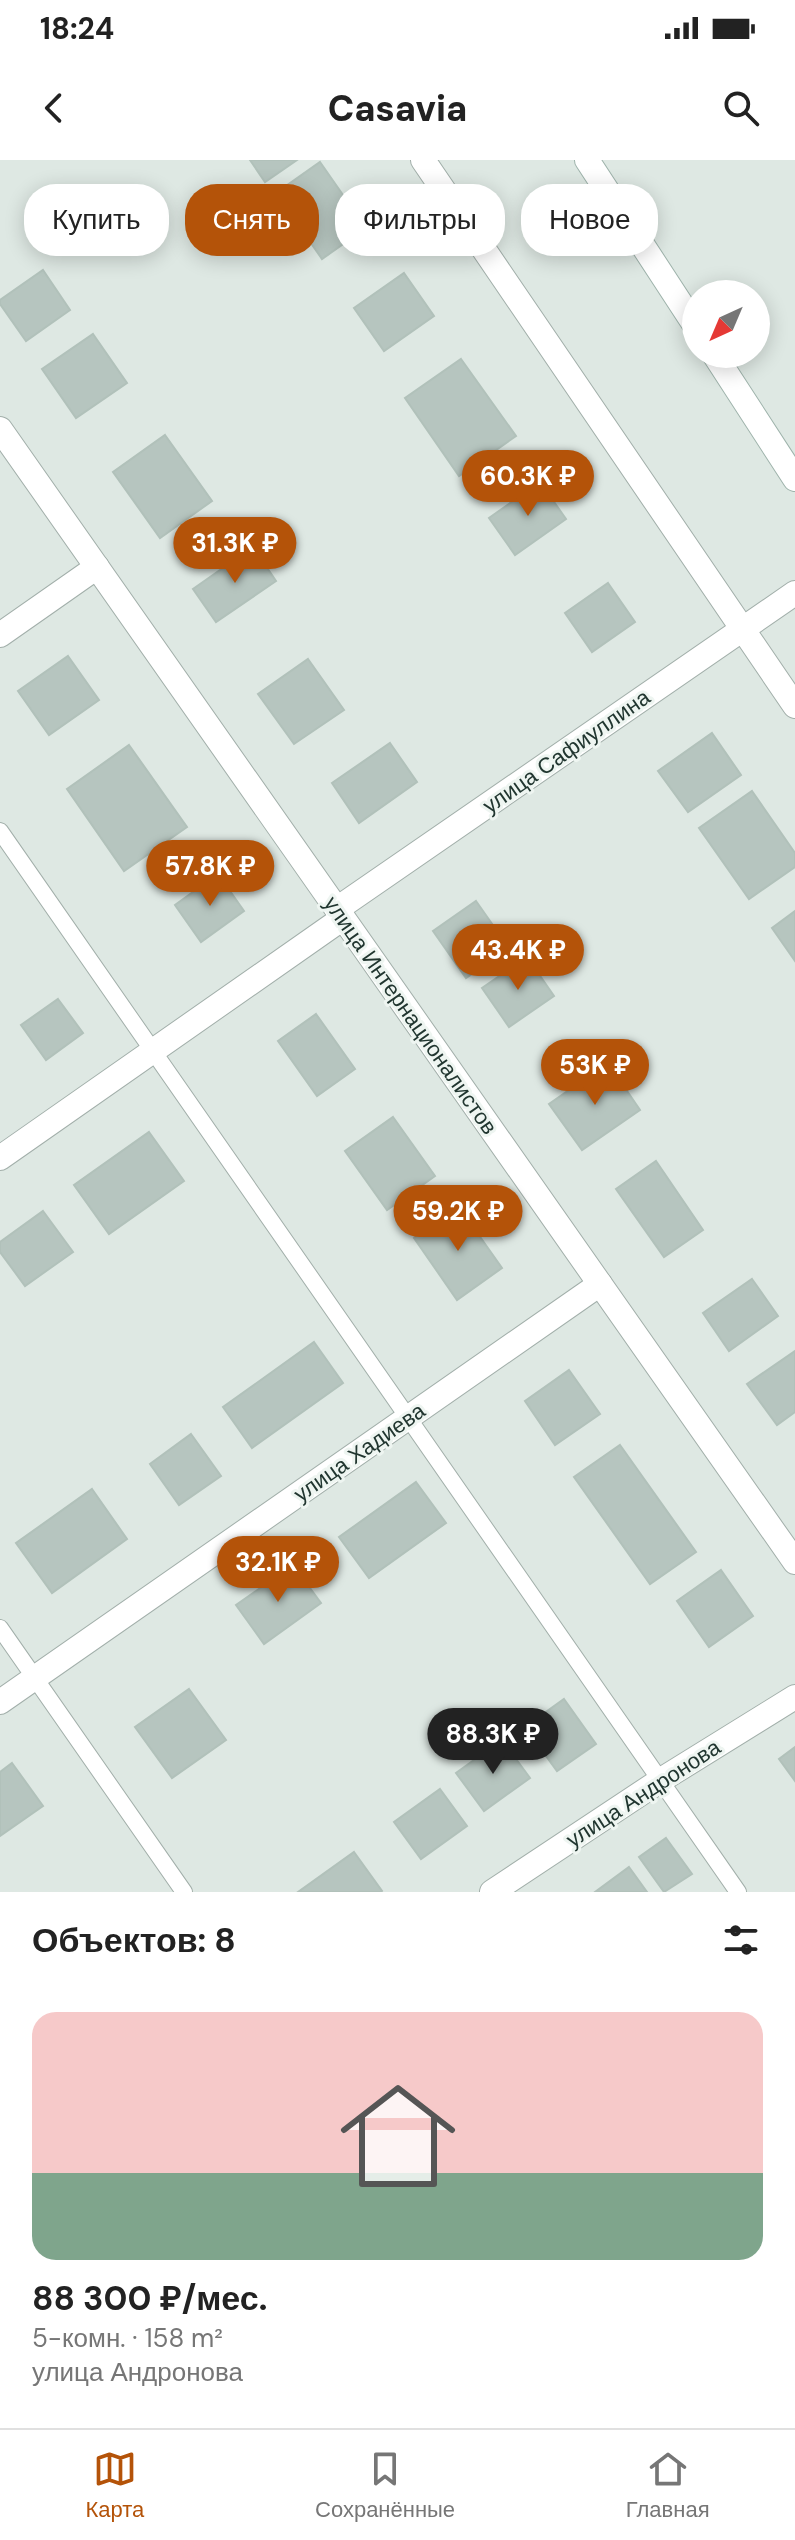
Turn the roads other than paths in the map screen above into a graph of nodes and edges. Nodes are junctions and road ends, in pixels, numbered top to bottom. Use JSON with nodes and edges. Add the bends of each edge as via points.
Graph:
{"nodes":[{"id":1,"x":423,"y":160,"type":"edge"},
{"id":2,"x":587,"y":160,"type":"edge"},
{"id":3,"x":682,"y":306,"type":"edge"},
{"id":4,"x":723,"y":368,"type":"edge"},
{"id":5,"x":0,"y":429,"type":"edge"},
{"id":6,"x":795,"y":479,"type":"edge"},
{"id":7,"x":97,"y":567,"type":"junction"},
{"id":8,"x":795,"y":593,"type":"edge"},
{"id":9,"x":743,"y":629,"type":"junction"},
{"id":10,"x":0,"y":635,"type":"edge"},
{"id":11,"x":795,"y":706,"type":"edge"},
{"id":12,"x":0,"y":831,"type":"edge"},
{"id":13,"x":340,"y":914,"type":"junction"},
{"id":14,"x":154,"y":1052,"type":"junction"},
{"id":15,"x":0,"y":1158,"type":"edge"},
{"id":16,"x":600,"y":1284,"type":"junction"},
{"id":17,"x":408,"y":1418,"type":"junction"},
{"id":18,"x":795,"y":1562,"type":"edge"},
{"id":19,"x":0,"y":1628,"type":"edge"},
{"id":20,"x":34,"y":1677,"type":"junction"},
{"id":21,"x":795,"y":1697,"type":"edge"},
{"id":22,"x":0,"y":1702,"type":"edge"},
{"id":23,"x":661,"y":1780,"type":"junction"},
{"id":24,"x":184,"y":1892,"type":"edge"},
{"id":25,"x":492,"y":1892,"type":"edge"},
{"id":26,"x":738,"y":1892,"type":"edge"}],
"edges":[{"from":1,"to":9,"type":"street"},
{"from":2,"to":3,"type":"street"},
{"from":4,"to":6,"type":"street"},
{"from":5,"to":7,"type":"street","name":"улица Интернационалистов"},
{"from":7,"to":10,"type":"street"},
{"from":7,"to":13,"type":"street","name":"улица Интернационалистов"},
{"from":8,"to":9,"type":"street","name":"улица Сафиуллина"},
{"from":9,"to":11,"type":"street"},
{"from":9,"to":13,"type":"street","name":"улица Сафиуллина"},
{"from":12,"to":14,"type":"lane"},
{"from":13,"to":14,"type":"street","name":"улица Сафиуллина"},
{"from":13,"to":16,"type":"street","name":"улица Интернационалистов"},
{"from":14,"to":15,"type":"street","name":"улица Сафиуллина"},
{"from":14,"to":17,"type":"lane"},
{"from":16,"to":17,"type":"street","name":"улица Хадиева"},
{"from":16,"to":18,"type":"street","name":"улица Интернационалистов"},
{"from":17,"to":20,"type":"street","name":"улица Хадиева"},
{"from":17,"to":23,"type":"lane"},
{"from":19,"to":20,"type":"lane"},
{"from":20,"to":22,"type":"street","name":"улица Хадиева"},
{"from":20,"to":24,"type":"lane"},
{"from":21,"to":23,"type":"street","name":"улица Андронова"},
{"from":23,"to":25,"type":"street","name":"улица Андронова"},
{"from":23,"to":26,"type":"lane"}]}
